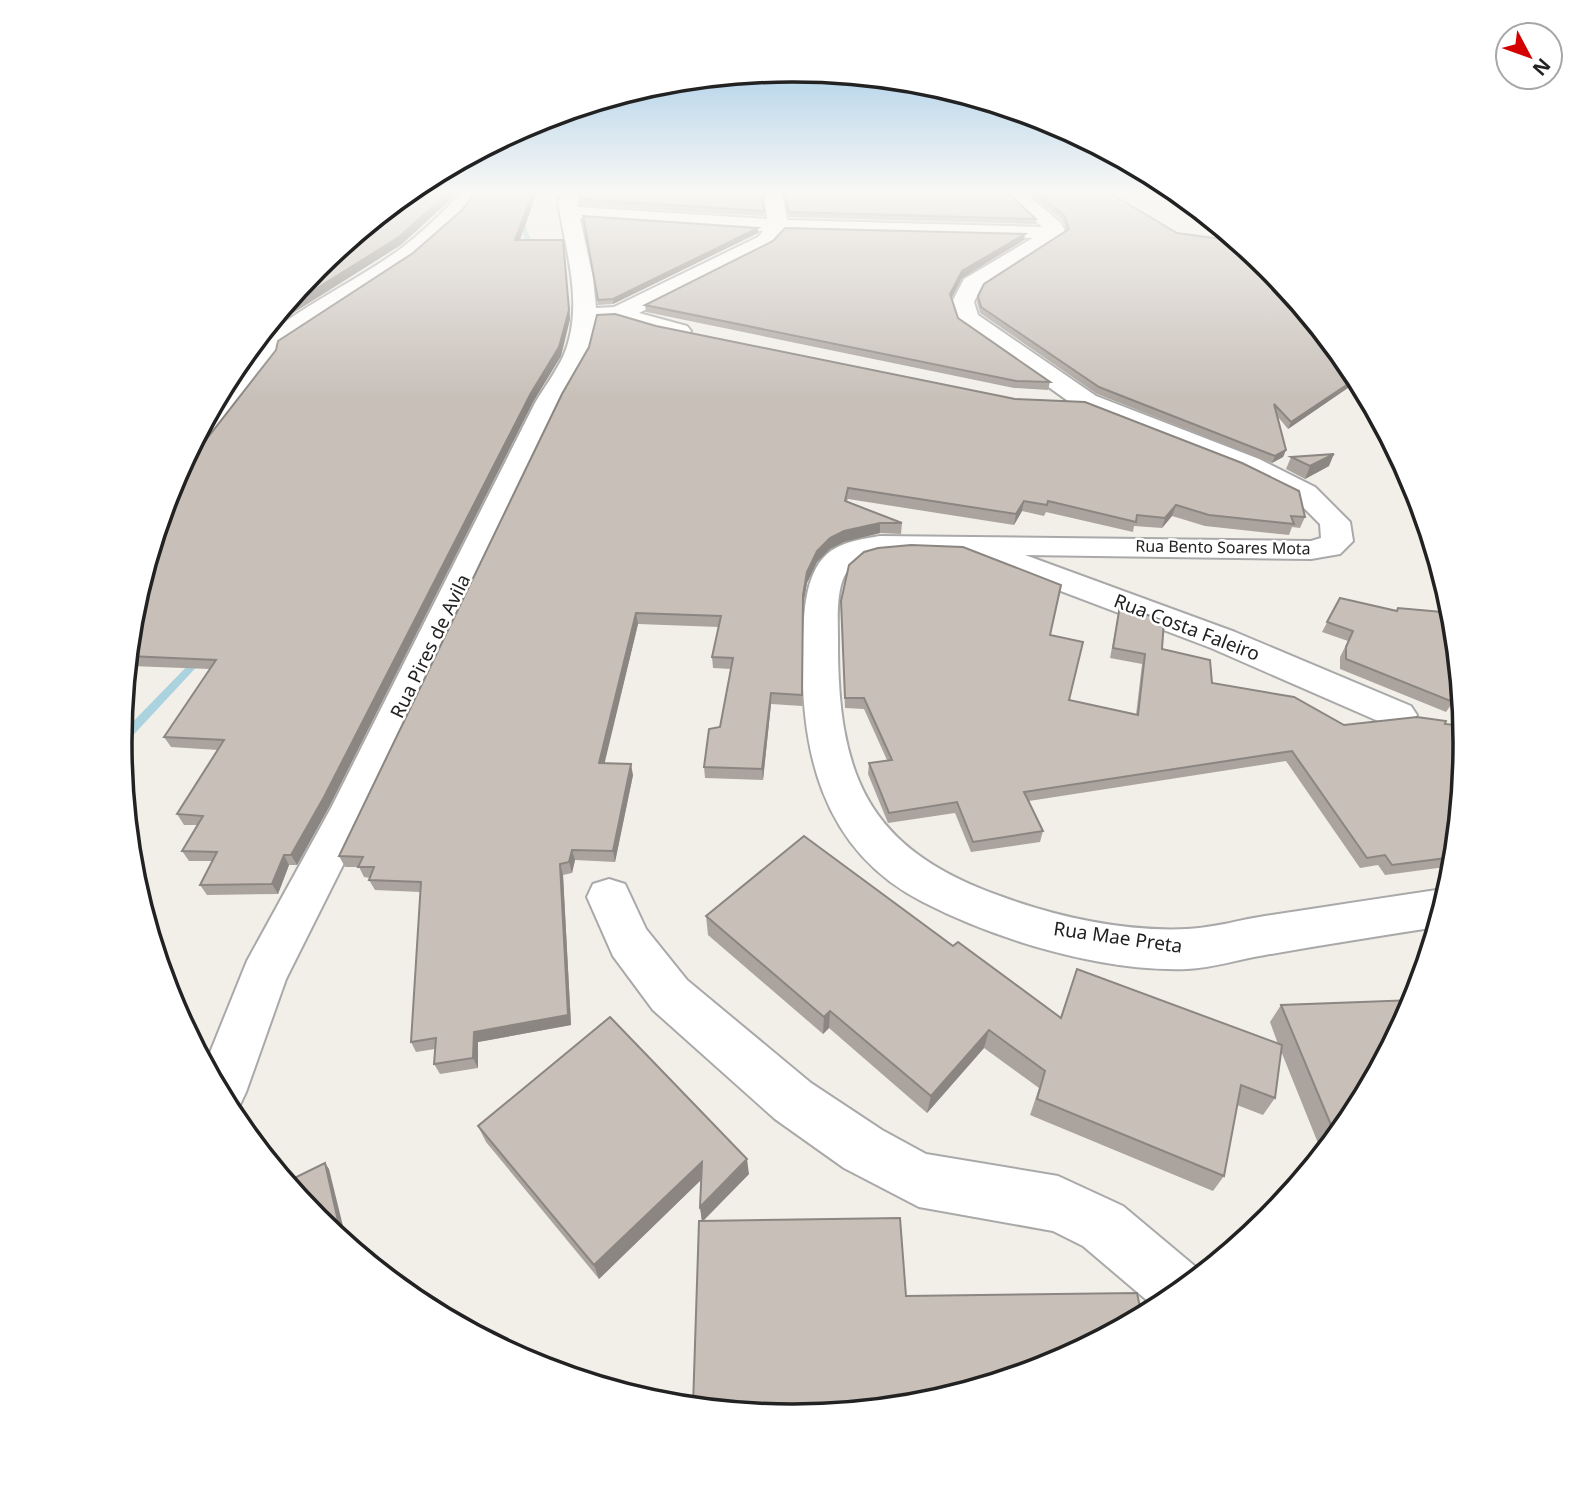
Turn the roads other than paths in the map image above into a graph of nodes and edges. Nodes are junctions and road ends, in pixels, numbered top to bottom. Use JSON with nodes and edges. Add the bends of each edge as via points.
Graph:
{"nodes":[{"id":1,"x":395,"y":261,"type":"edge"},
{"id":2,"x":587,"y":261,"type":"edge"},
{"id":3,"x":720,"y":261,"type":"edge"},
{"id":4,"x":1009,"y":261,"type":"edge"},
{"id":5,"x":602,"y":314,"type":"junction"},
{"id":6,"x":699,"y":335,"type":"edge"},
{"id":7,"x":276,"y":342,"type":"junction"},
{"id":8,"x":261,"y":351,"type":"edge"},
{"id":9,"x":1040,"y":402,"type":"edge"},
{"id":10,"x":1087,"y":402,"type":"junction"},
{"id":11,"x":219,"y":415,"type":"edge"},
{"id":12,"x":972,"y":547,"type":"junction"},
{"id":13,"x":1398,"y":715,"type":"dead end"},
{"id":14,"x":866,"y":832,"type":"joint"},
{"id":15,"x":609,"y":897,"type":"dead end"},
{"id":16,"x":1432,"y":909,"type":"edge"},
{"id":17,"x":224,"y":1080,"type":"edge"},
{"id":18,"x":1172,"y":1283,"type":"edge"}],
"edges":[{"from":1,"to":7,"type":"street"},
{"from":2,"to":5,"type":"street","name":"Rua Pires de Avila"},
{"from":3,"to":5,"type":"street"},
{"from":4,"to":10,"type":"street","name":"Rua Bento Soares Mota","via":[[972,284],[963,302],[967,318]]},
{"from":5,"to":6,"type":"street"},
{"from":5,"to":17,"type":"street","name":"Rua Pires de Avila","via":[[546,404],[382,746],[264,976]]},
{"from":7,"to":8,"type":"street"},
{"from":7,"to":11,"type":"street"},
{"from":9,"to":10,"type":"street"},
{"from":10,"to":12,"type":"street","name":"Rua Bento Soares Mota","via":[[1249,465],[1305,493],[1335,522],[1337,541],[1311,550]]},
{"from":12,"to":13,"type":"street","name":"Rua Costa Faleiro","via":[[1211,635]]},
{"from":12,"to":14,"type":"street","name":"Rua Bento Soares Mota","via":[[880,545],[860,549],[833,567],[828,580],[822,614],[821,709],[841,789]]},
{"from":14,"to":16,"type":"street","name":"Rua Mae Preta","via":[[896,862],[934,888],[1022,923],[1178,950]]},
{"from":15,"to":18,"type":"street","via":[[629,942],[670,995],[793,1101],[919,1180],[1058,1204],[1103,1226]]}]}
